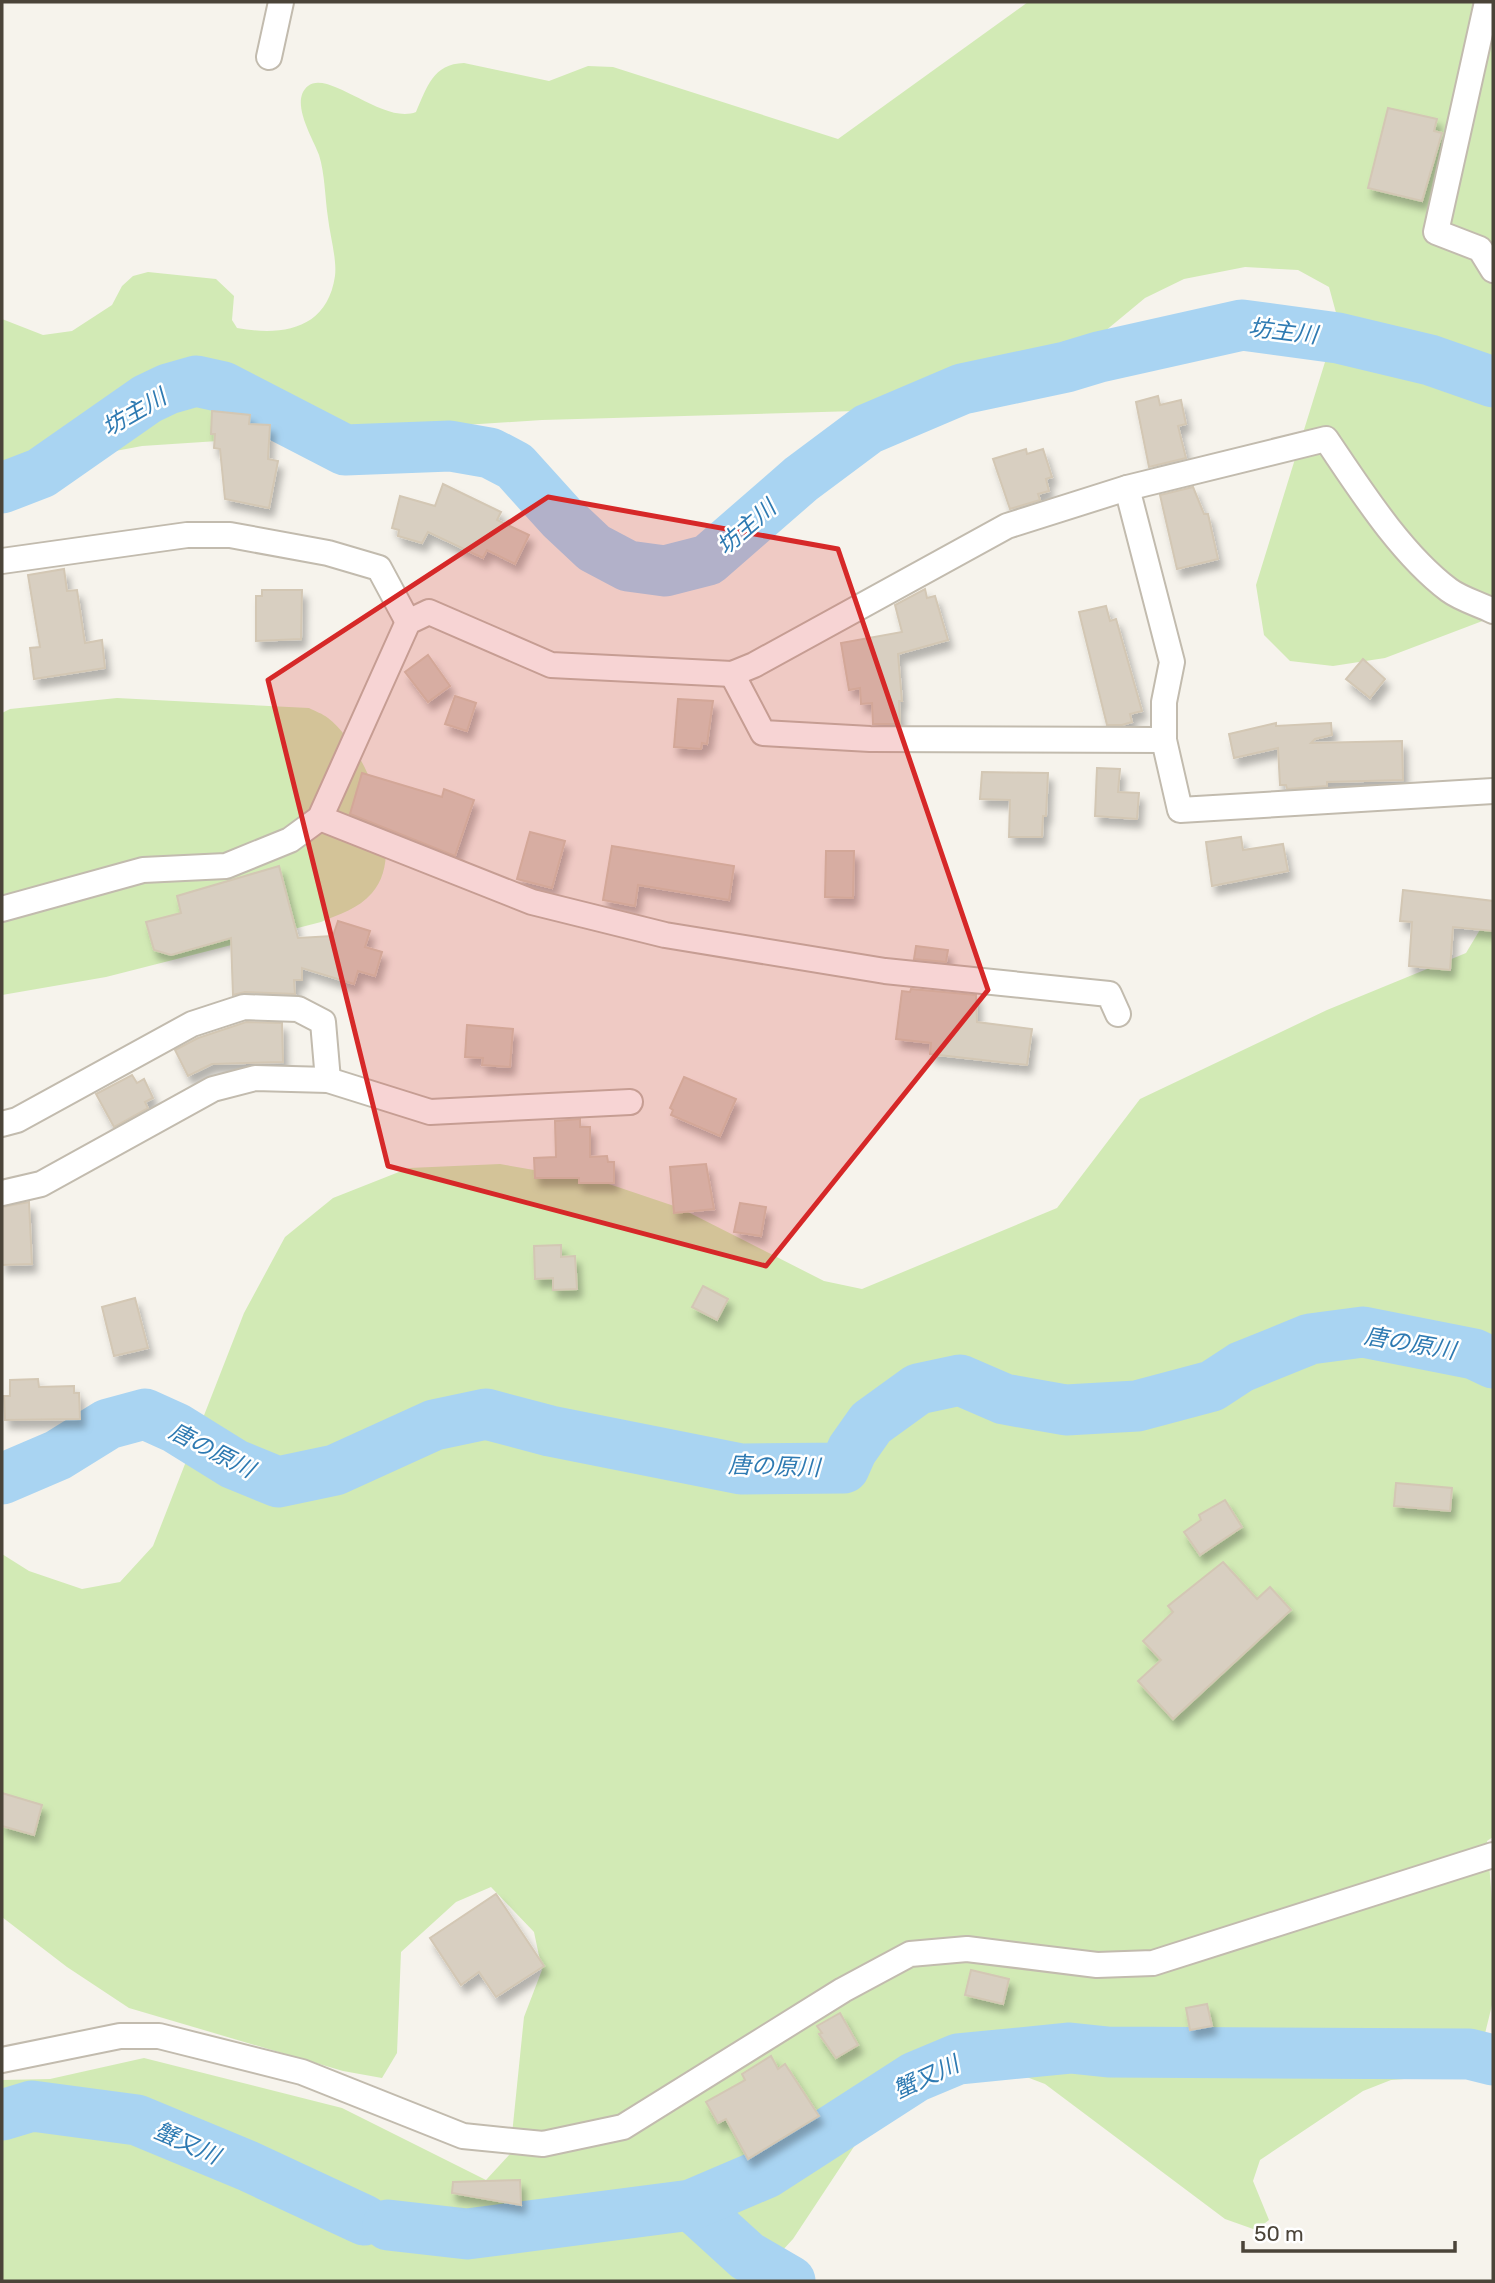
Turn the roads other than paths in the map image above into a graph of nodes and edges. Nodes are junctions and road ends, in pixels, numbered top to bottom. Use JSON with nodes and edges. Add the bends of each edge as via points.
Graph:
{"nodes":[{"id":1,"x":281,"y":2,"type":"edge"},
{"id":2,"x":1487,"y":2,"type":"edge"},
{"id":3,"x":269,"y":57,"type":"dead end"},
{"id":4,"x":1493,"y":270,"type":"edge"},
{"id":5,"x":1127,"y":488,"type":"junction"},
{"id":6,"x":2,"y":561,"type":"edge"},
{"id":7,"x":1493,"y":611,"type":"edge"},
{"id":8,"x":408,"y":622,"type":"junction"},
{"id":9,"x":732,"y":674,"type":"junction"},
{"id":10,"x":1164,"y":740,"type":"junction"},
{"id":11,"x":1493,"y":791,"type":"edge"},
{"id":12,"x":320,"y":818,"type":"junction"},
{"id":13,"x":2,"y":909,"type":"edge"},
{"id":14,"x":1118,"y":1014,"type":"dead end"},
{"id":15,"x":328,"y":1080,"type":"junction"},
{"id":16,"x":630,"y":1102,"type":"dead end"},
{"id":17,"x":2,"y":1124,"type":"edge"},
{"id":18,"x":2,"y":1193,"type":"edge"},
{"id":19,"x":1493,"y":1855,"type":"edge"},
{"id":20,"x":2,"y":2060,"type":"edge"}],
"edges":[{"from":1,"to":3,"type":"street"},
{"from":2,"to":4,"type":"street","via":[[1436,232],[1480,248]]},
{"from":5,"to":7,"type":"street","via":[[1326,439],[1363,494],[1422,566],[1451,591]]},
{"from":5,"to":9,"type":"street","via":[[1007,526]]},
{"from":5,"to":10,"type":"street","via":[[1172,662],[1164,702]]},
{"from":6,"to":8,"type":"street","via":[[187,535],[230,535],[328,553],[379,568]]},
{"from":8,"to":9,"type":"street","via":[[429,612],[551,665]]},
{"from":8,"to":12,"type":"street"},
{"from":9,"to":10,"type":"street","via":[[763,733],[870,739]]},
{"from":10,"to":11,"type":"street","via":[[1180,810]]},
{"from":12,"to":13,"type":"street","via":[[290,839],[226,866],[143,870]]},
{"from":12,"to":14,"type":"street","via":[[532,902],[665,934],[885,971],[1109,994]]},
{"from":15,"to":16,"type":"street","via":[[430,1112]]},
{"from":15,"to":17,"type":"street","via":[[323,1022],[298,1009],[244,1007],[192,1024]]},
{"from":15,"to":18,"type":"street","via":[[255,1078],[214,1089],[41,1184]]},
{"from":19,"to":20,"type":"street","via":[[1153,1963],[1097,1965],[967,1949],[910,1954],[843,1990],[623,2127],[543,2144],[463,2136],[302,2073],[159,2036],[120,2036]]}]}
